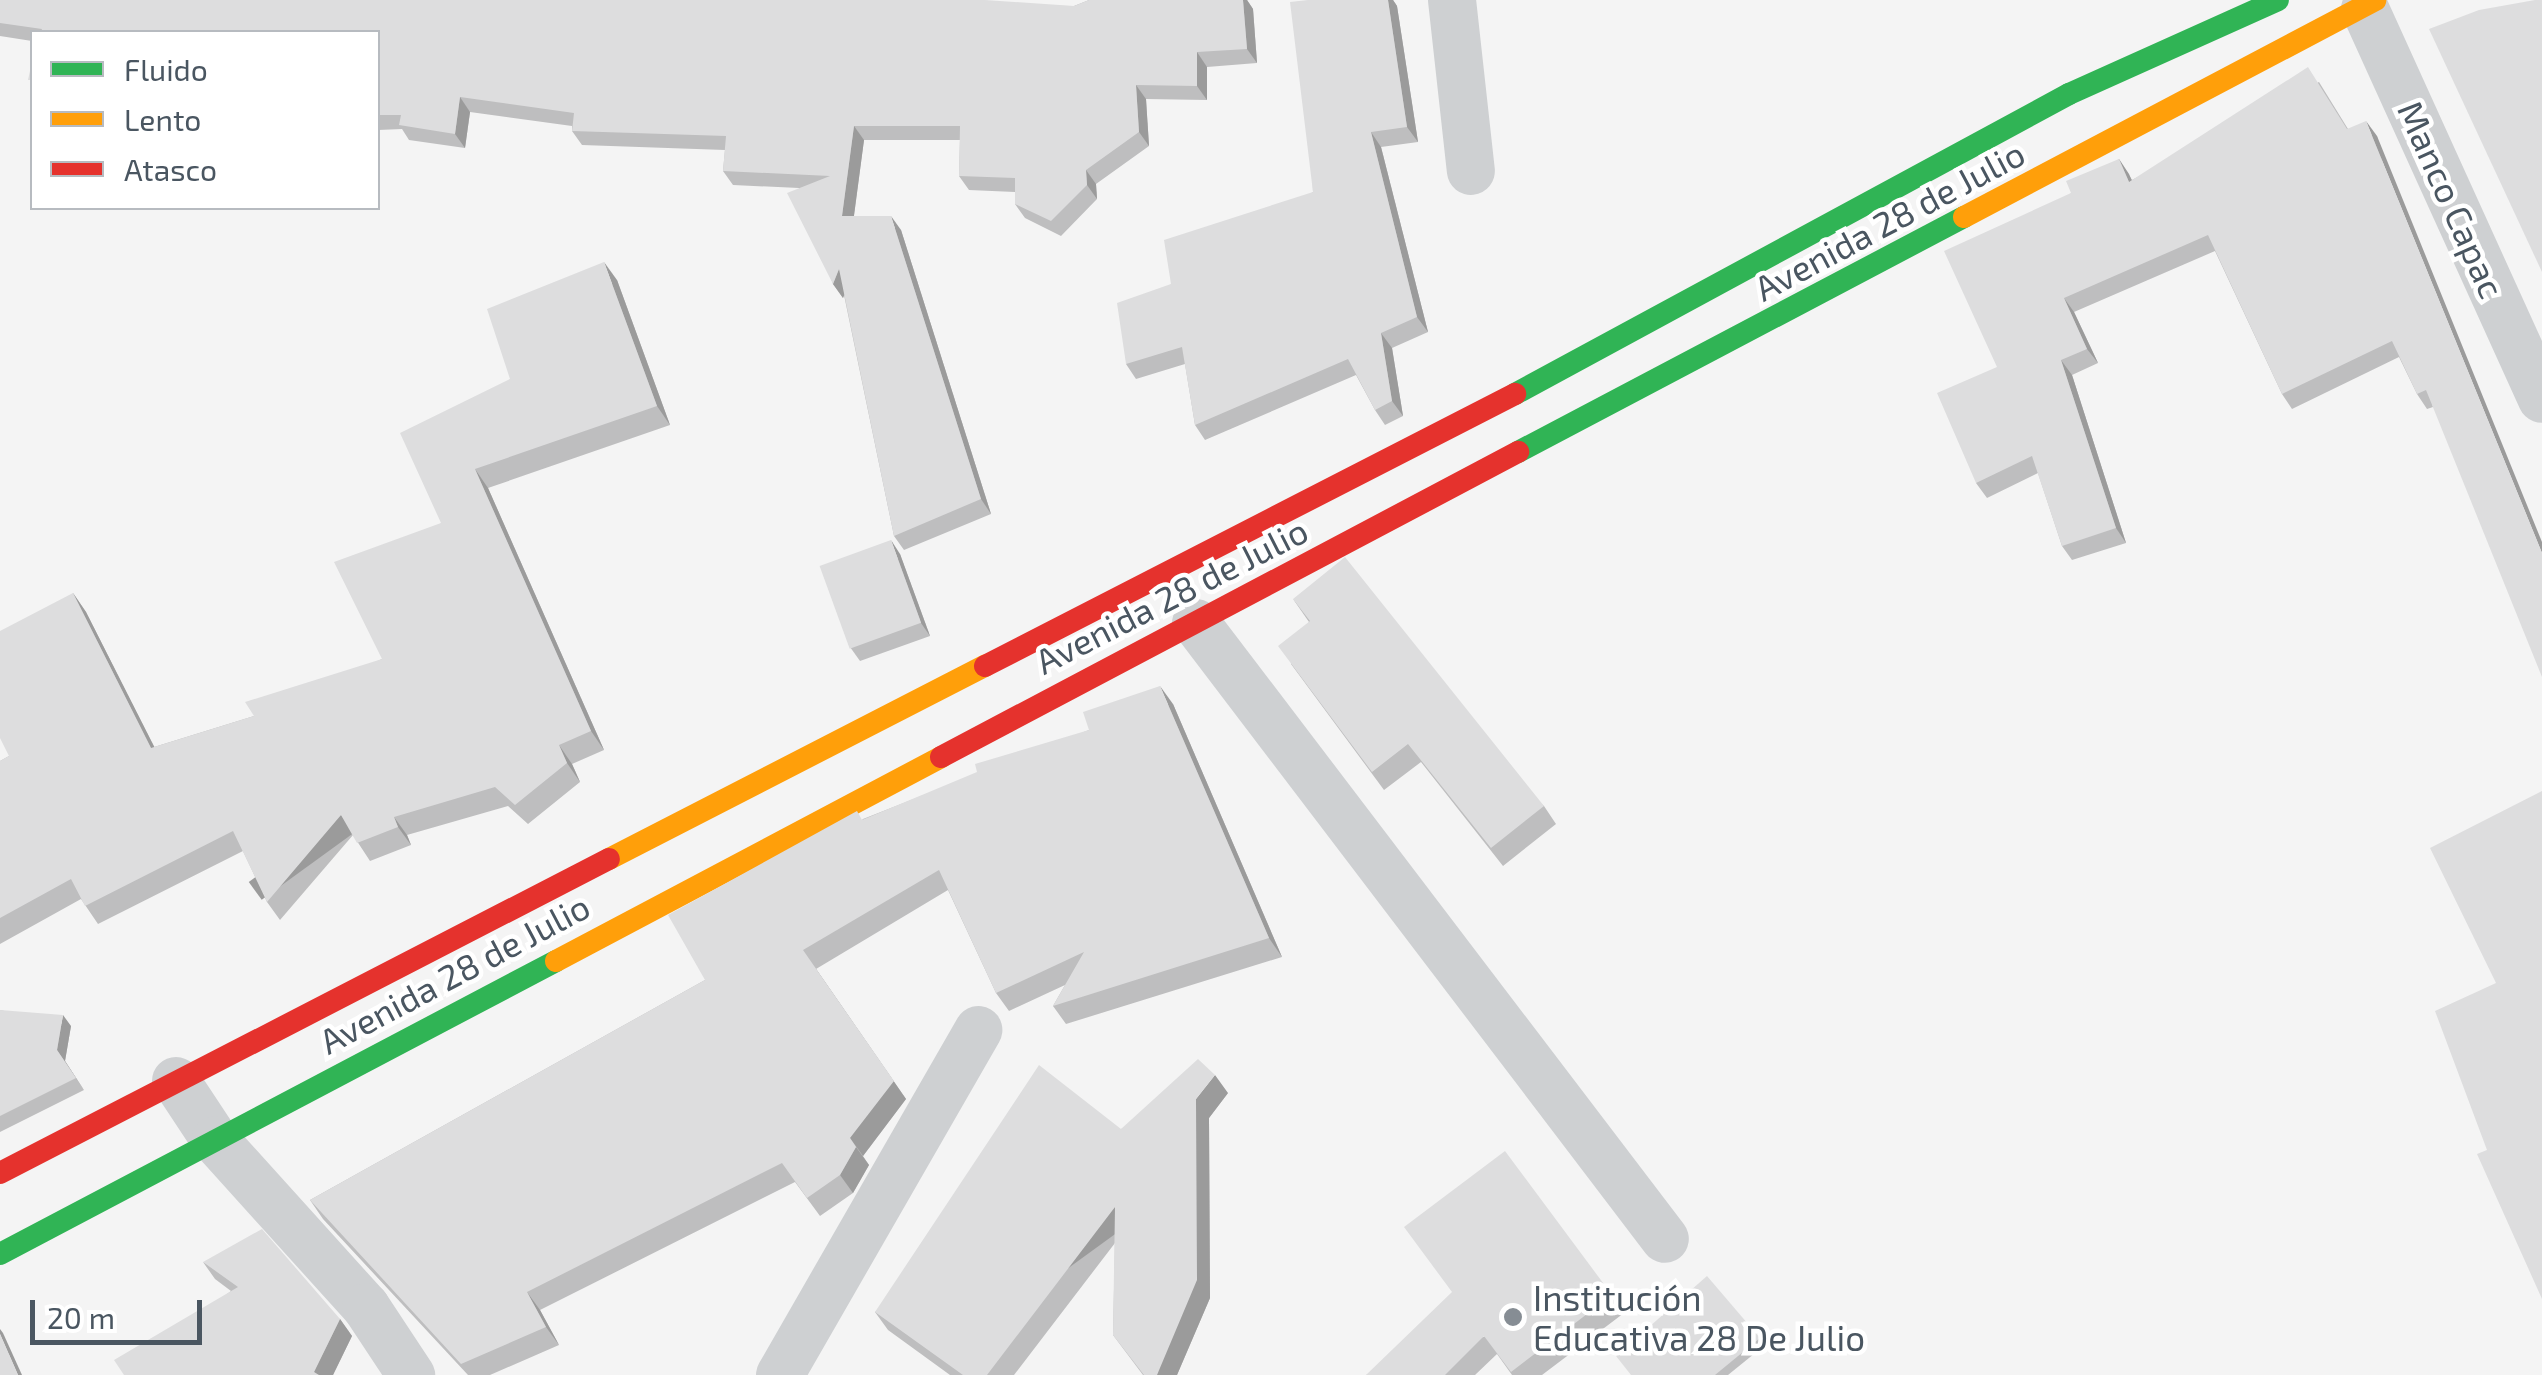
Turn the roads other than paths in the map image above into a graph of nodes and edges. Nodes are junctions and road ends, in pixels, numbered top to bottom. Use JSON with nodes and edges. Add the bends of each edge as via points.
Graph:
{"nodes":[{"id":1,"x":1452,"y":0,"type":"edge"},
{"id":2,"x":2278,"y":0,"type":"edge"},
{"id":3,"x":2367,"y":3,"type":"edge"},
{"id":4,"x":1471,"y":171,"type":"dead end"},
{"id":5,"x":1516,"y":394,"type":"junction"},
{"id":6,"x":2542,"y":399,"type":"edge"},
{"id":7,"x":1539,"y":443,"type":"junction"},
{"id":8,"x":1196,"y":623,"type":"junction"},
{"id":9,"x":934,"y":724,"type":"junction"},
{"id":10,"x":978,"y":1030,"type":"dead end"},
{"id":11,"x":176,"y":1081,"type":"junction"},
{"id":12,"x":216,"y":1140,"type":"junction"},
{"id":13,"x":0,"y":1173,"type":"edge"},
{"id":14,"x":1665,"y":1239,"type":"dead end"},
{"id":15,"x":0,"y":1254,"type":"edge"},
{"id":16,"x":411,"y":1375,"type":"edge"},
{"id":17,"x":780,"y":1375,"type":"edge"}],
"edges":[{"from":1,"to":4,"type":"street"},
{"from":2,"to":5,"type":"street","name":"Avenida 28 de Julio","via":[[2069,94]]},
{"from":3,"to":6,"type":"street","name":"Manco Capac"},
{"from":3,"to":7,"type":"street","name":"Avenida 28 de Julio"},
{"from":5,"to":7,"type":"street"},
{"from":5,"to":9,"type":"street","name":"Avenida 28 de Julio"},
{"from":7,"to":8,"type":"street","name":"Avenida 28 de Julio"},
{"from":8,"to":9,"type":"street","name":"Avenida 28 de Julio"},
{"from":8,"to":14,"type":"street"},
{"from":9,"to":11,"type":"street","name":"Avenida 28 de Julio"},
{"from":9,"to":12,"type":"street","name":"Avenida 28 de Julio"},
{"from":10,"to":17,"type":"street"},
{"from":11,"to":12,"type":"street"},
{"from":11,"to":13,"type":"street","name":"Avenida 28 de Julio"},
{"from":12,"to":15,"type":"street","name":"Avenida 28 de Julio"},
{"from":12,"to":16,"type":"street","via":[[366,1307]]}]}
